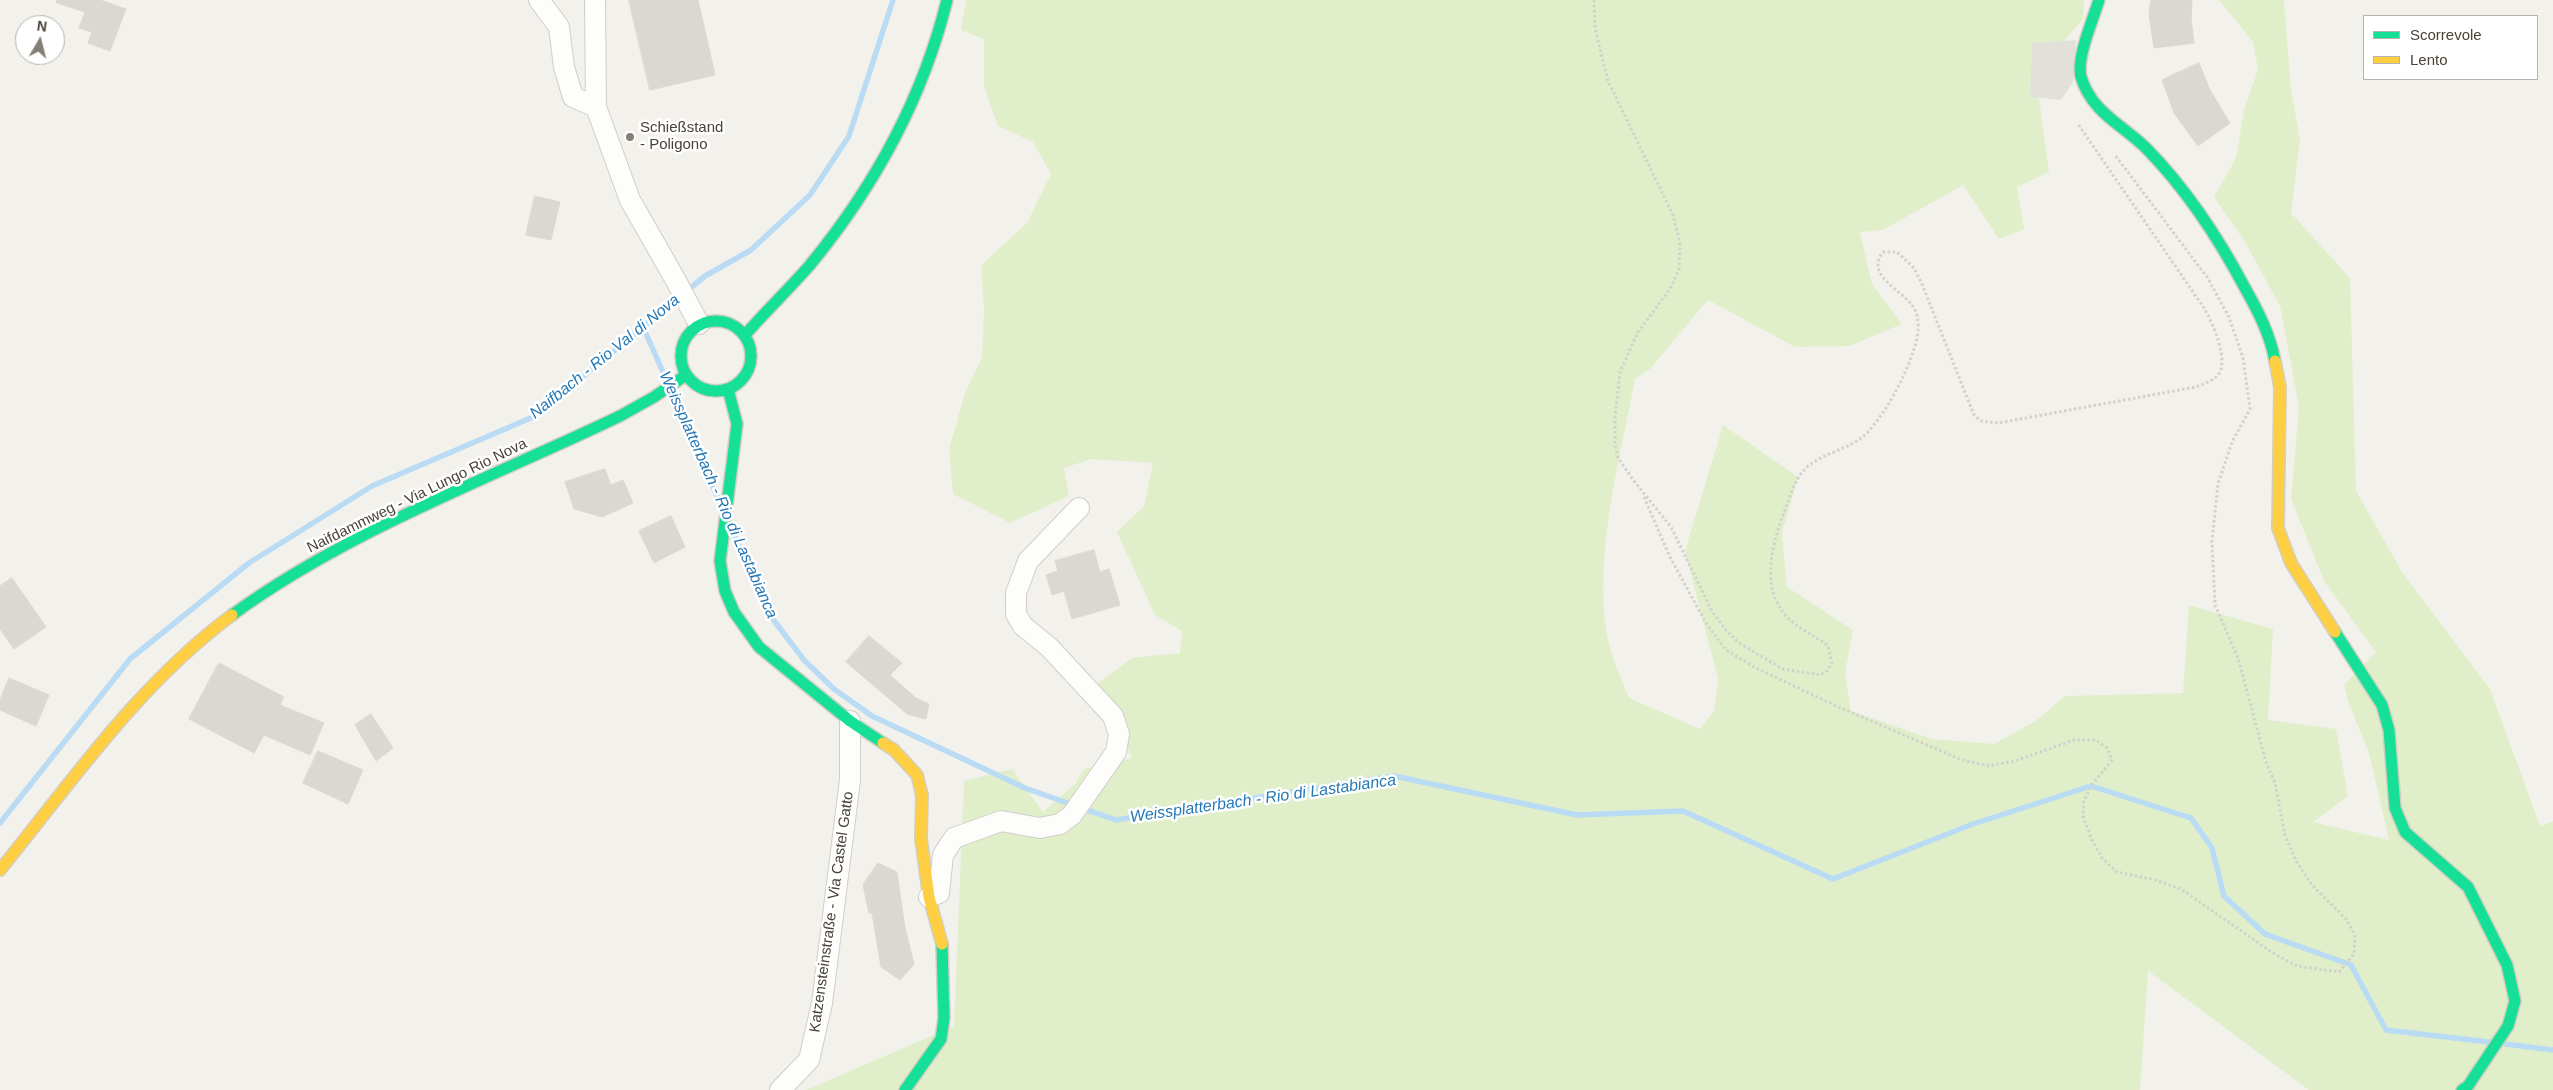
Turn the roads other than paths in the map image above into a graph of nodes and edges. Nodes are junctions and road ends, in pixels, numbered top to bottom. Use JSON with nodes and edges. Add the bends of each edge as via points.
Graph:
{"nodes":[{"id":1,"x":539,"y":0,"type":"edge"},
{"id":2,"x":595,"y":0,"type":"edge"},
{"id":3,"x":947,"y":0,"type":"edge"},
{"id":4,"x":2099,"y":0,"type":"edge"},
{"id":5,"x":596,"y":107,"type":"junction"},
{"id":6,"x":698,"y":324,"type":"junction"},
{"id":7,"x":744,"y":335,"type":"junction"},
{"id":8,"x":686,"y":375,"type":"junction"},
{"id":9,"x":728,"y":389,"type":"junction"},
{"id":10,"x":1079,"y":508,"type":"dead end"},
{"id":11,"x":850,"y":721,"type":"junction"},
{"id":12,"x":0,"y":870,"type":"edge"},
{"id":13,"x":929,"y":897,"type":"junction"},
{"id":14,"x":780,"y":1090,"type":"edge"},
{"id":15,"x":905,"y":1090,"type":"edge"},
{"id":16,"x":2462,"y":1090,"type":"edge"}],
"edges":[{"from":1,"to":5,"type":"street","via":[[559,27],[572,97]]},
{"from":2,"to":5,"type":"street"},
{"from":3,"to":7,"type":"street","via":[[923,77],[894,140],[853,208],[816,258]]},
{"from":4,"to":16,"type":"street","via":[[2081,58],[2081,76],[2096,106],[2145,147],[2183,188],[2227,254],[2260,316],[2272,345],[2280,387],[2278,528],[2291,563],[2382,705],[2389,730],[2395,808],[2405,832],[2468,887],[2507,965],[2515,1001],[2508,1026],[2468,1086]]},
{"from":5,"to":6,"type":"street","via":[[630,200]]},
{"from":6,"to":7,"type":"street","via":[[724,321]]},
{"from":6,"to":8,"type":"street","via":[[689,332],[680,353]]},
{"from":7,"to":9,"type":"street","via":[[751,356],[750,366],[741,380]]},
{"from":8,"to":9,"type":"street","via":[[705,389]]},
{"from":8,"to":12,"type":"street","name":"Naifdammweg - Via Lungo Rio Nova","via":[[626,414],[382,526],[314,562],[246,604],[180,658],[108,733]]},
{"from":9,"to":11,"type":"street","via":[[738,424],[720,561],[725,592],[734,612],[759,647]]},
{"from":10,"to":13,"type":"street","via":[[1028,561],[1016,593],[1016,614],[1023,626],[1049,647],[1113,716],[1120,734],[1116,752],[1076,810],[1060,824],[1040,828],[1001,821],[954,838],[944,855],[939,892]]},
{"from":11,"to":13,"type":"street","via":[[894,750],[917,775],[922,794],[921,839]]},
{"from":11,"to":14,"type":"street","name":"Katzensteinstraße - Via Castel Gatto","via":[[850,780],[822,1003],[809,1060]]},
{"from":13,"to":15,"type":"street","via":[[943,950],[944,1018],[941,1039]]}]}
